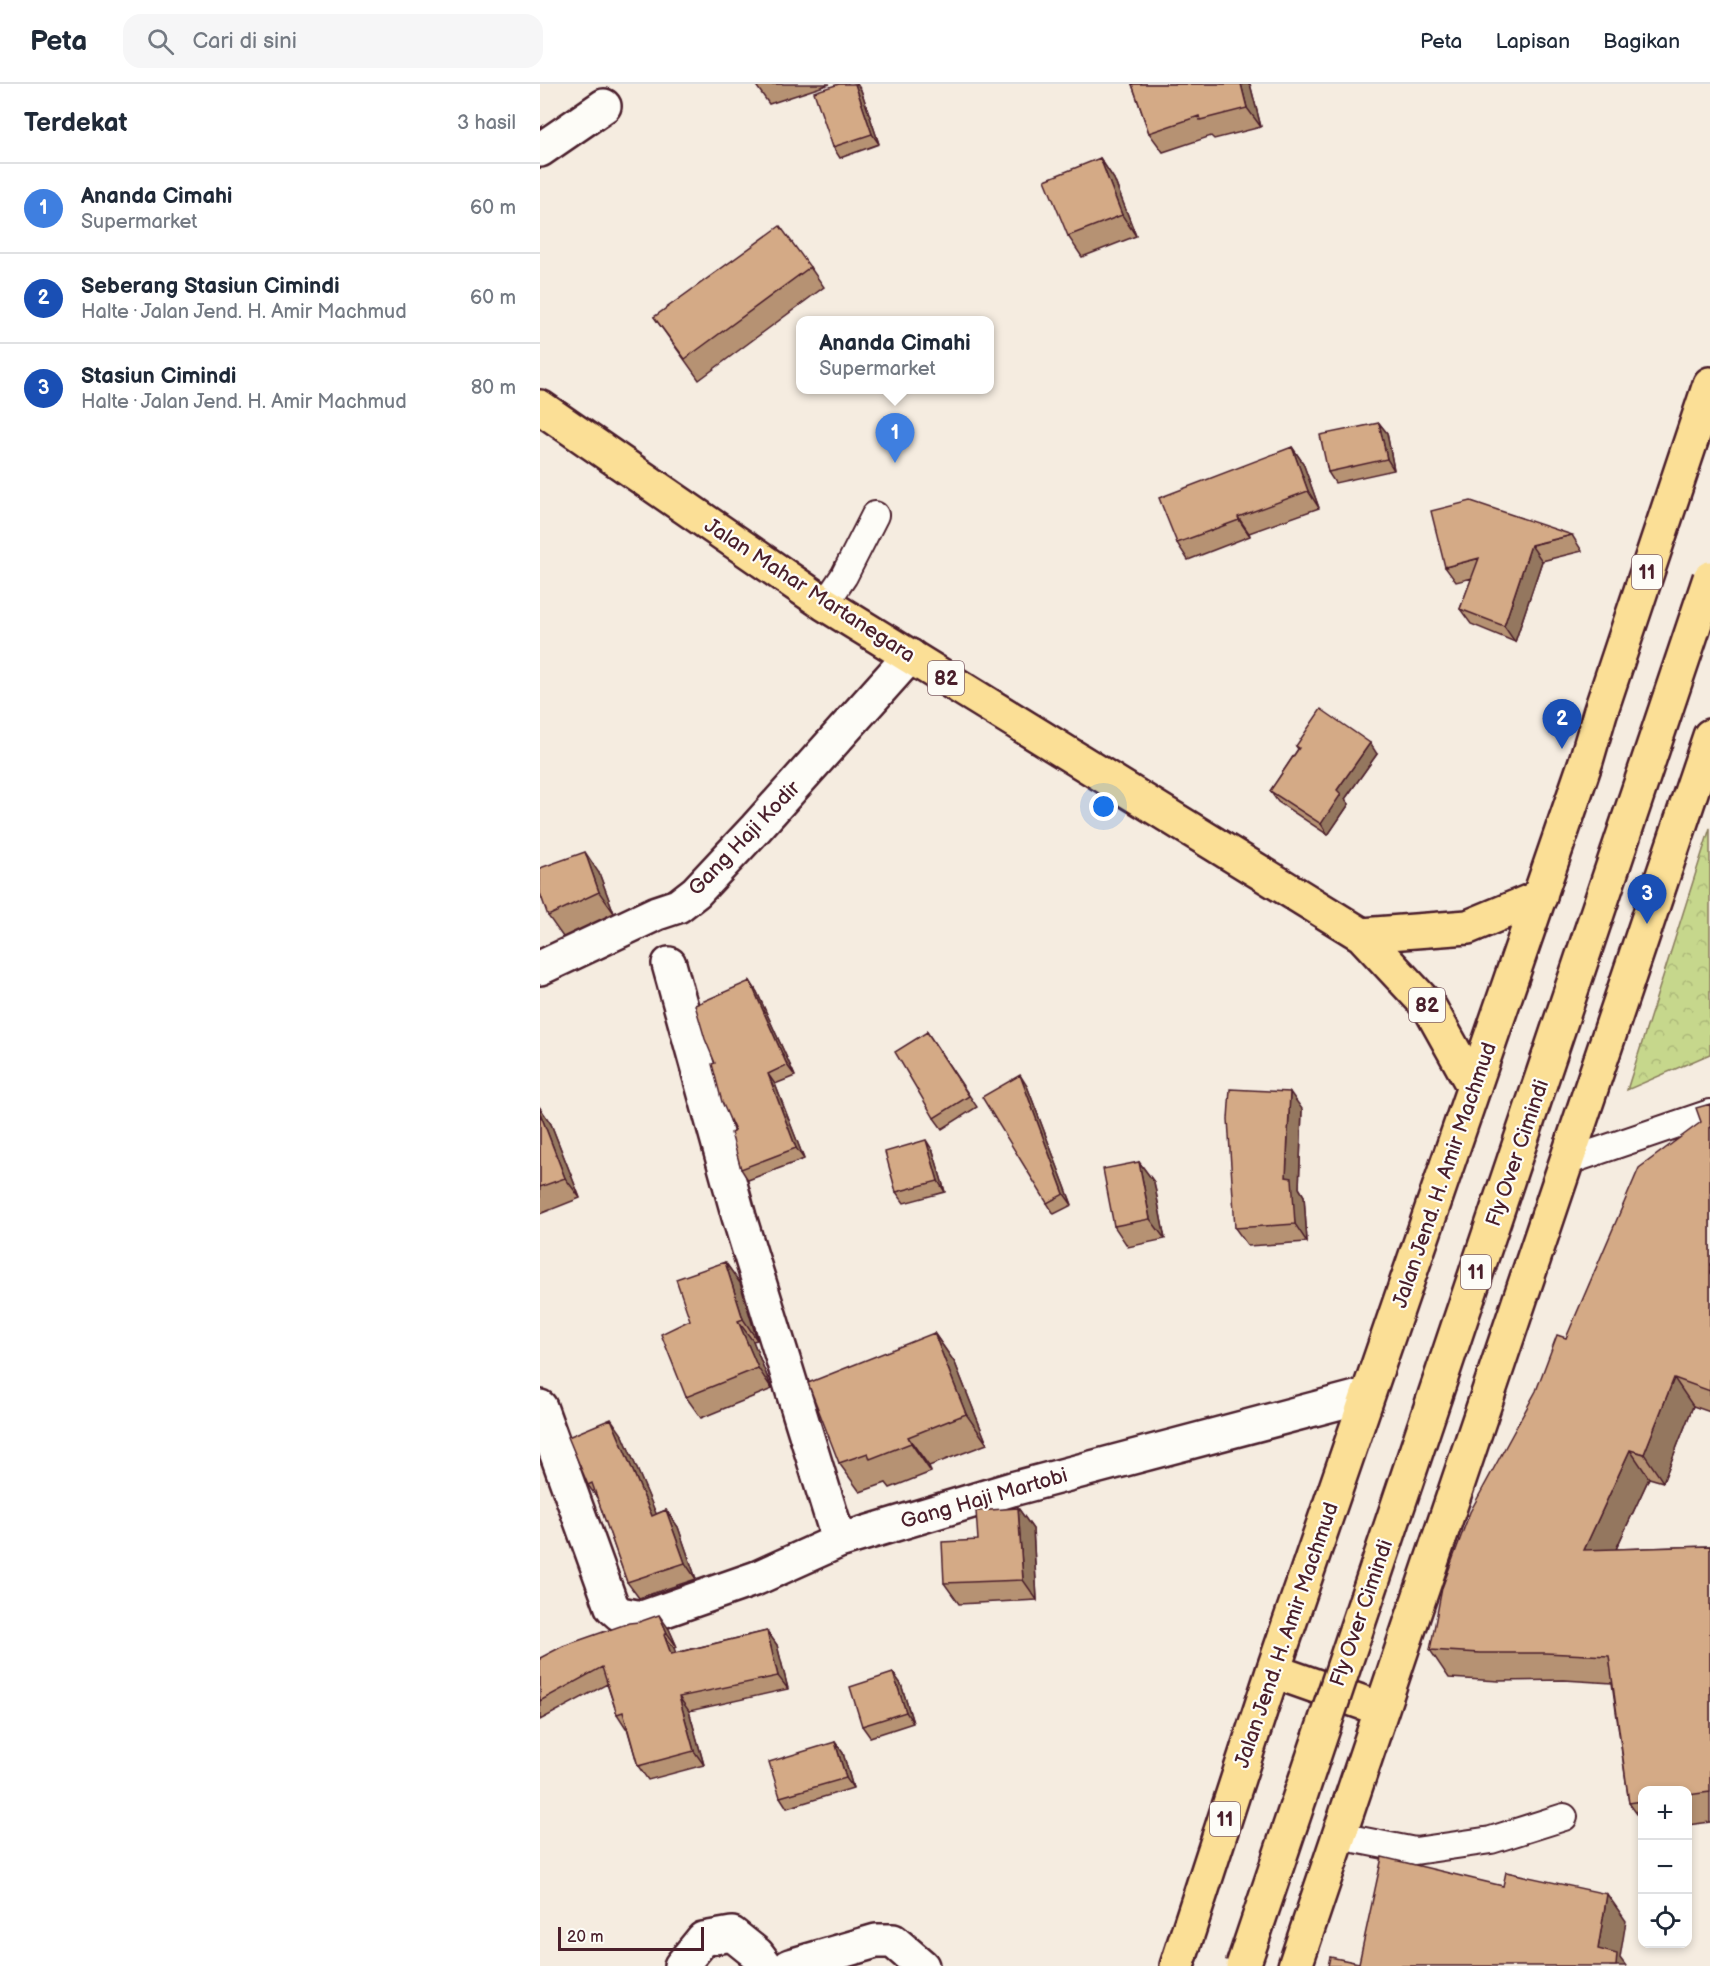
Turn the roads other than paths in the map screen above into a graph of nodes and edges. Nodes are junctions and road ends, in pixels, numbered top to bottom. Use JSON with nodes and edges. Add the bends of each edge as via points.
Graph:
{"nodes":[{"id":1,"x":604,"y":106,"type":"dead end"},
{"id":2,"x":540,"y":150,"type":"edge"},
{"id":3,"x":1710,"y":384,"type":"edge"},
{"id":4,"x":540,"y":407,"type":"edge"},
{"id":5,"x":875,"y":515,"type":"dead end"},
{"id":6,"x":1710,"y":578,"type":"edge"},
{"id":7,"x":825,"y":604,"type":"junction"},
{"id":8,"x":910,"y":656,"type":"junction"},
{"id":9,"x":1710,"y":736,"type":"edge"},
{"id":10,"x":1540,"y":897,"type":"junction"},
{"id":11,"x":1362,"y":934,"type":"junction"},
{"id":12,"x":669,"y":964,"type":"dead end"},
{"id":13,"x":540,"y":968,"type":"edge"},
{"id":14,"x":1474,"y":1087,"type":"junction"},
{"id":15,"x":1710,"y":1113,"type":"edge"},
{"id":16,"x":1566,"y":1162,"type":"junction"},
{"id":17,"x":1367,"y":1395,"type":"junction"},
{"id":18,"x":540,"y":1407,"type":"edge"},
{"id":19,"x":839,"y":1541,"type":"junction"},
{"id":20,"x":1273,"y":1671,"type":"junction"},
{"id":21,"x":1381,"y":1709,"type":"junction"},
{"id":22,"x":1564,"y":1817,"type":"dead end"},
{"id":23,"x":1339,"y":1836,"type":"junction"},
{"id":24,"x":681,"y":1966,"type":"edge"},
{"id":25,"x":766,"y":1966,"type":"edge"},
{"id":26,"x":790,"y":1966,"type":"edge"},
{"id":27,"x":921,"y":1966,"type":"edge"},
{"id":28,"x":1176,"y":1966,"type":"edge"},
{"id":29,"x":1243,"y":1966,"type":"edge"},
{"id":30,"x":1295,"y":1966,"type":"edge"}],
"edges":[{"from":1,"to":2,"type":"street"},
{"from":3,"to":10,"type":"main road","name":"Jalan Jend. H. Amir Machmud","number":"11"},
{"from":4,"to":7,"type":"main road","name":"Jalan Mahar Martanegara","number":"82"},
{"from":5,"to":7,"type":"lane"},
{"from":6,"to":29,"type":"main road","name":"Fly Over Cimindi","number":"11","bridge":true},
{"from":7,"to":8,"type":"main road","name":"Jalan Mahar Martanegara","number":"82"},
{"from":8,"to":11,"type":"main road","name":"Jalan Mahar Martanegara","number":"82"},
{"from":8,"to":13,"type":"street","name":"Gang Haji Kodir","via":[[696,892],[678,906]]},
{"from":9,"to":16,"type":"main road","number":"11"},
{"from":10,"to":11,"type":"main road","via":[[1468,927]]},
{"from":10,"to":14,"type":"main road","name":"Jalan Jend. H. Amir Machmud","number":"11"},
{"from":11,"to":14,"type":"main road","name":"Jalan Mahar Martanegara","number":"82","via":[[1430,1008]]},
{"from":12,"to":19,"type":"street","via":[[739,1217]]},
{"from":14,"to":17,"type":"main road","name":"Jalan Jend. H. Amir Machmud","number":"11"},
{"from":15,"to":16,"type":"lane"},
{"from":16,"to":21,"type":"main road","number":"11"},
{"from":17,"to":19,"type":"street","name":"Gang Haji Martobi","via":[[1012,1489]]},
{"from":17,"to":20,"type":"main road","name":"Jalan Jend. H. Amir Machmud","number":"11"},
{"from":18,"to":19,"type":"street","name":"Gang Haji Martobi","via":[[612,1607],[620,1614],[642,1618],[757,1578]]},
{"from":20,"to":21,"type":"main road"},
{"from":20,"to":28,"type":"main road","name":"Jalan Jend. H. Amir Machmud","number":"11"},
{"from":21,"to":23,"type":"main road","number":"11"},
{"from":22,"to":23,"type":"lane","via":[[1491,1840],[1415,1851]]},
{"from":23,"to":30,"type":"main road","number":"11"},
{"from":24,"to":25,"type":"street","via":[[703,1939],[732,1934]]},
{"from":26,"to":27,"type":"street","via":[[876,1941],[892,1941]]}]}
